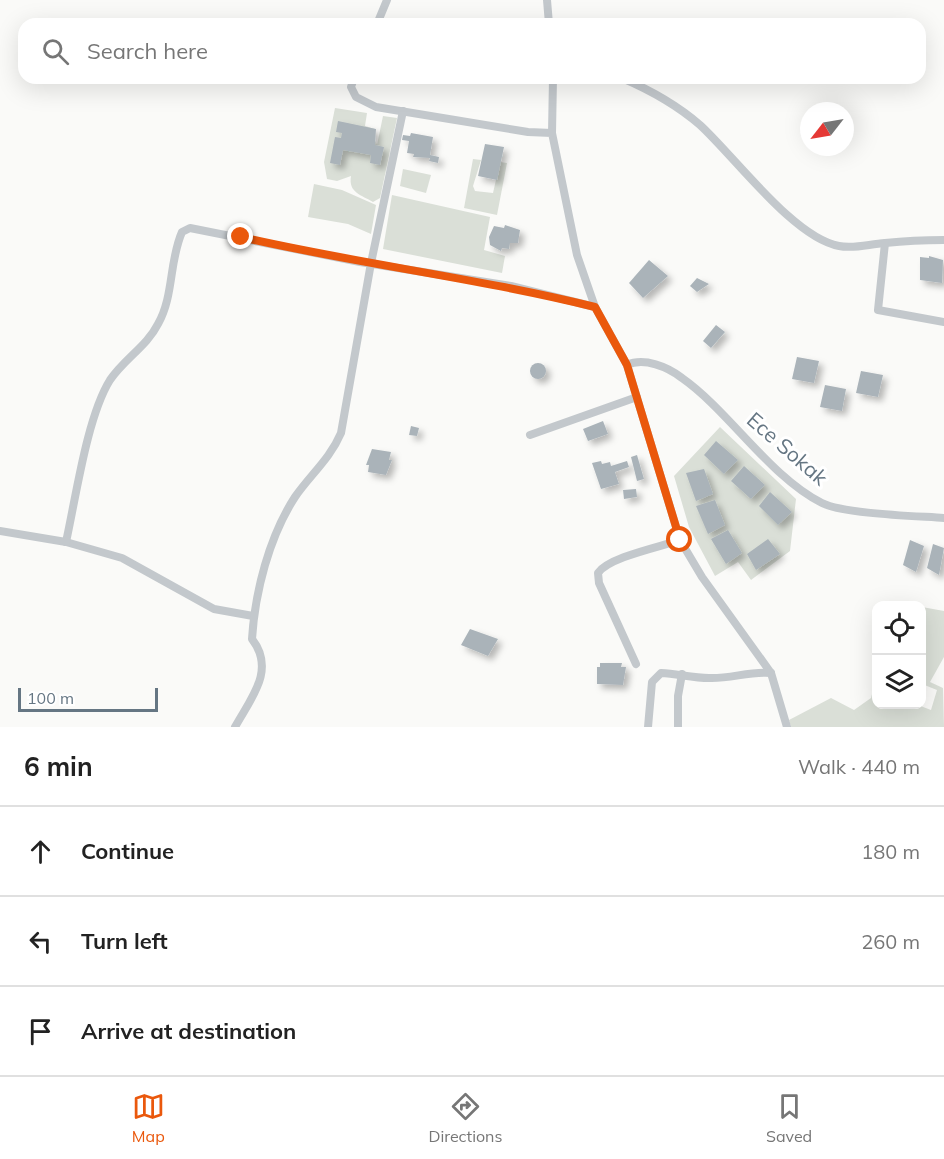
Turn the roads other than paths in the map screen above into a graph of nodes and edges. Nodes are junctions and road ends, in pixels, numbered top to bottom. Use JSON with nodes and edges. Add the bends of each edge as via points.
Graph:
{"nodes":[{"id":1,"x":387,"y":0,"type":"edge"},
{"id":2,"x":547,"y":0,"type":"edge"},
{"id":3,"x":380,"y":18,"type":"edge"},
{"id":4,"x":548,"y":18,"type":"edge"},
{"id":5,"x":352,"y":84,"type":"edge"},
{"id":6,"x":553,"y":84,"type":"edge"},
{"id":7,"x":636,"y":84,"type":"edge"},
{"id":8,"x":403,"y":111,"type":"junction"},
{"id":9,"x":552,"y":133,"type":"junction"},
{"id":10,"x":944,"y":240,"type":"edge"},
{"id":11,"x":885,"y":243,"type":"junction"},
{"id":12,"x":371,"y":263,"type":"junction"},
{"id":13,"x":595,"y":307,"type":"junction"},
{"id":14,"x":944,"y":322,"type":"edge"},
{"id":15,"x":627,"y":365,"type":"junction"},
{"id":16,"x":637,"y":397,"type":"junction"},
{"id":17,"x":530,"y":435,"type":"dead end"},
{"id":18,"x":944,"y":518,"type":"edge"},
{"id":19,"x":0,"y":531,"type":"edge"},
{"id":20,"x":680,"y":540,"type":"junction"},
{"id":21,"x":66,"y":542,"type":"junction"},
{"id":22,"x":253,"y":616,"type":"junction"},
{"id":23,"x":636,"y":664,"type":"dead end"},
{"id":24,"x":771,"y":673,"type":"junction"},
{"id":25,"x":682,"y":674,"type":"junction"},
{"id":26,"x":235,"y":727,"type":"edge"},
{"id":27,"x":648,"y":727,"type":"edge"},
{"id":28,"x":678,"y":727,"type":"edge"},
{"id":29,"x":787,"y":727,"type":"edge"}],
"edges":[{"from":1,"to":3,"type":"street"},
{"from":2,"to":4,"type":"street"},
{"from":5,"to":8,"type":"street","via":[[356,97],[365,104]]},
{"from":6,"to":9,"type":"street"},
{"from":7,"to":11,"type":"street","via":[[700,125],[817,239],[840,246]]},
{"from":8,"to":9,"type":"street"},
{"from":8,"to":12,"type":"street"},
{"from":9,"to":13,"type":"street","via":[[577,255]]},
{"from":10,"to":11,"type":"street"},
{"from":11,"to":14,"type":"street","via":[[878,310]]},
{"from":12,"to":13,"type":"street","via":[[511,286]]},
{"from":12,"to":21,"type":"street","via":[[190,228],[182,232],[158,325],[123,363],[97,406]]},
{"from":12,"to":22,"type":"street","via":[[346,412],[334,450],[296,496],[279,526]]},
{"from":13,"to":15,"type":"street"},
{"from":15,"to":16,"type":"street"},
{"from":15,"to":18,"type":"street","name":"Ece Sokak","via":[[636,360],[682,378],[788,478],[823,503],[868,512]]},
{"from":16,"to":17,"type":"street"},
{"from":16,"to":20,"type":"street"},
{"from":19,"to":21,"type":"street"},
{"from":20,"to":23,"type":"street","via":[[613,562],[598,573]]},
{"from":20,"to":24,"type":"street"},
{"from":21,"to":22,"type":"street","via":[[122,558],[214,609]]},
{"from":22,"to":26,"type":"street","via":[[252,639],[261,651],[263,672]]},
{"from":24,"to":25,"type":"street","via":[[754,671],[710,678]]},
{"from":24,"to":29,"type":"street"},
{"from":25,"to":27,"type":"street","via":[[661,673],[652,682]]},
{"from":25,"to":28,"type":"street"}]}
